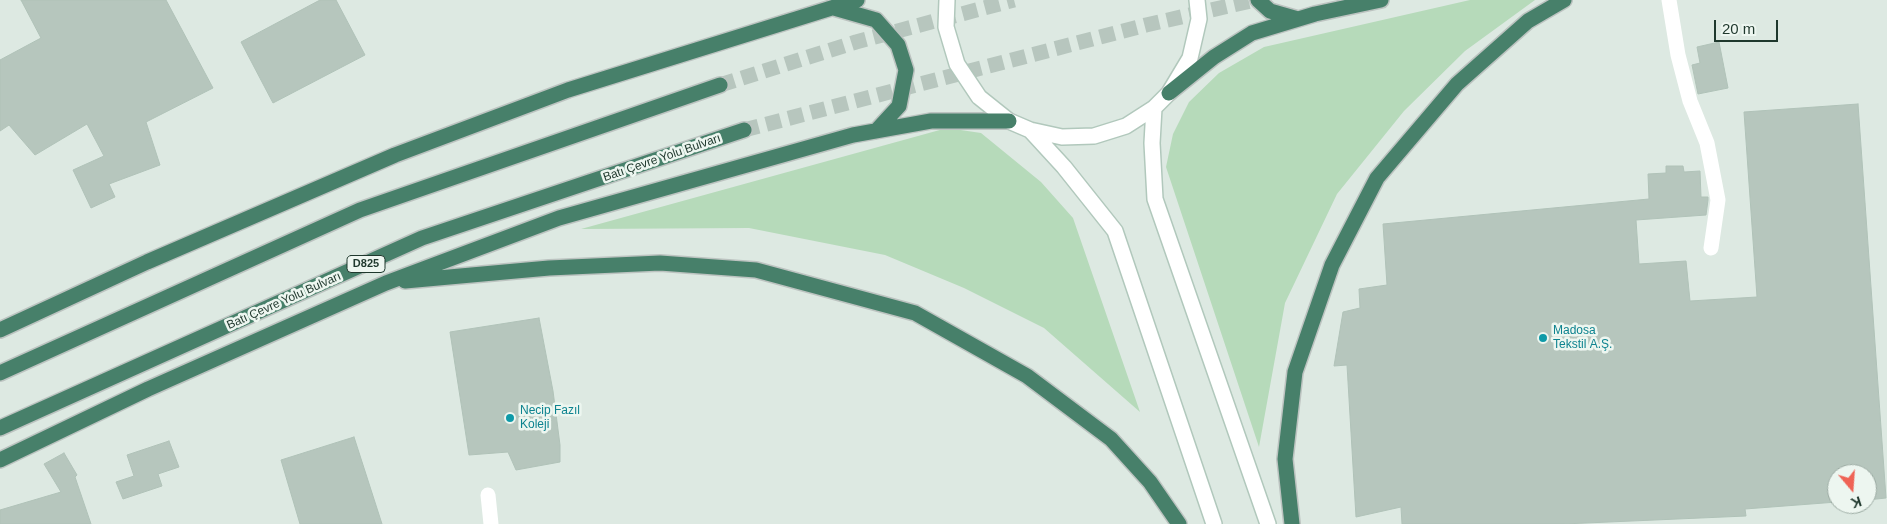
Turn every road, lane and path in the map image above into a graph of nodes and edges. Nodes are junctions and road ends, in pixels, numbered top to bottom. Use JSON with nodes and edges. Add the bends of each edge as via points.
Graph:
{"nodes":[{"id":1,"x":857,"y":0,"type":"edge"},
{"id":2,"x":947,"y":0,"type":"edge"},
{"id":3,"x":1197,"y":0,"type":"edge"},
{"id":4,"x":1258,"y":0,"type":"edge"},
{"id":5,"x":1381,"y":0,"type":"edge"},
{"id":6,"x":1564,"y":0,"type":"edge"},
{"id":7,"x":1669,"y":0,"type":"edge"},
{"id":8,"x":834,"y":8,"type":"junction"},
{"id":9,"x":1298,"y":19,"type":"junction"},
{"id":10,"x":720,"y":85,"type":"tunnel mouth"},
{"id":11,"x":1169,"y":93,"type":"junction"},
{"id":12,"x":1154,"y":108,"type":"junction"},
{"id":13,"x":1010,"y":121,"type":"junction"},
{"id":14,"x":744,"y":130,"type":"tunnel mouth"},
{"id":15,"x":1030,"y":130,"type":"junction"},
{"id":16,"x":876,"y":131,"type":"junction"},
{"id":17,"x":1711,"y":248,"type":"dead end"},
{"id":18,"x":386,"y":283,"type":"junction"},
{"id":19,"x":0,"y":330,"type":"edge"},
{"id":20,"x":0,"y":373,"type":"edge"},
{"id":21,"x":0,"y":428,"type":"edge"},
{"id":22,"x":0,"y":460,"type":"edge"},
{"id":23,"x":488,"y":495,"type":"dead end"},
{"id":24,"x":491,"y":524,"type":"edge"},
{"id":25,"x":1179,"y":524,"type":"edge"},
{"id":26,"x":1214,"y":524,"type":"edge"},
{"id":27,"x":1268,"y":524,"type":"edge"},
{"id":28,"x":1292,"y":524,"type":"edge"}],
"edges":[{"from":1,"to":8,"type":"highway"},
{"from":2,"to":13,"type":"main road","via":[[946,27],[957,64],[979,97]]},
{"from":3,"to":11,"type":"main road","via":[[1199,19],[1190,58]]},
{"from":4,"to":9,"type":"highway","via":[[1270,11]]},
{"from":5,"to":9,"type":"highway"},
{"from":6,"to":28,"type":"highway","via":[[1528,21],[1457,84],[1377,178],[1332,264],[1295,372],[1285,459]]},
{"from":7,"to":17,"type":"main road","via":[[1678,55],[1690,101],[1706,143],[1718,200]]},
{"from":8,"to":16,"type":"highway","via":[[876,20],[898,46],[906,70],[899,106]]},
{"from":8,"to":19,"type":"highway","via":[[568,90],[395,155],[147,262]]},
{"from":9,"to":11,"type":"highway","via":[[1252,33],[1214,57]]},
{"from":10,"to":20,"type":"highway","via":[[360,210]]},
{"from":11,"to":12,"type":"main road"},
{"from":12,"to":15,"type":"main road","via":[[1126,126],[1094,136],[1062,137]]},
{"from":12,"to":27,"type":"main road","via":[[1152,143],[1156,199]]},
{"from":13,"to":15,"type":"main road"},
{"from":13,"to":16,"type":"highway","via":[[931,121]]},
{"from":14,"to":21,"type":"highway","name":"Batı Çevre Yolu Bulvarı","number":"D825","via":[[422,238]]},
{"from":15,"to":26,"type":"main road","via":[[1115,231]]},
{"from":16,"to":18,"type":"highway","via":[[559,218]]},
{"from":18,"to":22,"type":"highway","via":[[148,389]]},
{"from":18,"to":25,"type":"highway","via":[[549,268],[660,263],[756,270],[915,314],[1027,376],[1110,439],[1150,482]]},
{"from":23,"to":24,"type":"main road"}]}
